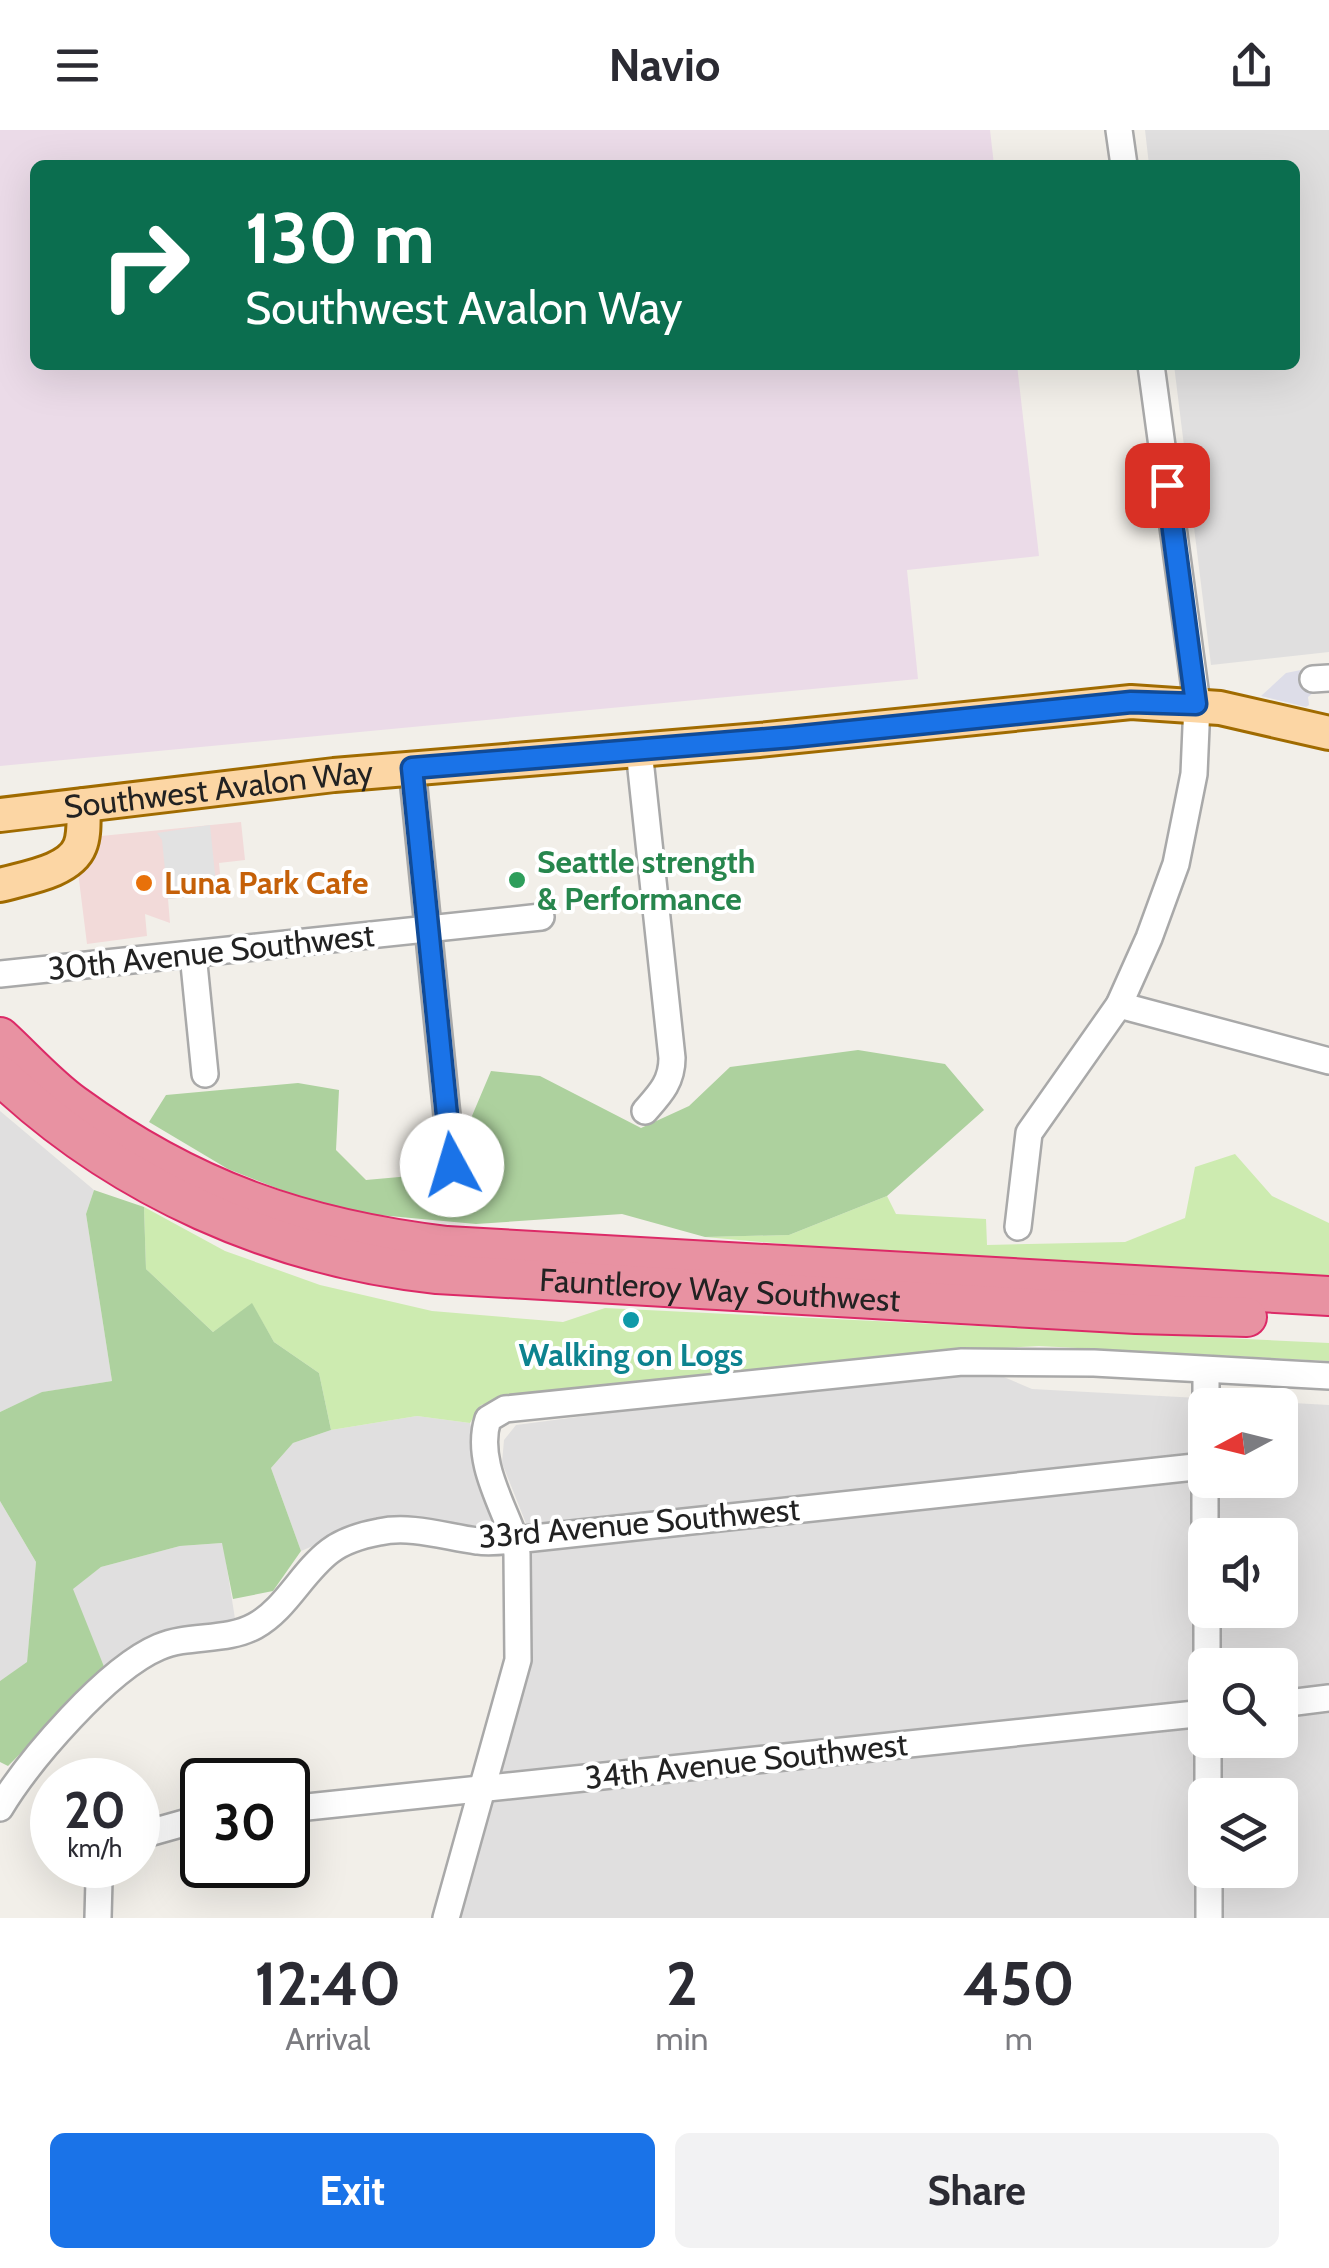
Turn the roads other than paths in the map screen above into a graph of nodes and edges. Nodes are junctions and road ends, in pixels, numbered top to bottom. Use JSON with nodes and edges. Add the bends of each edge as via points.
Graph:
{"nodes":[{"id":1,"x":1120,"y":130,"type":"edge"},
{"id":2,"x":1123,"y":160,"type":"edge"},
{"id":3,"x":1152,"y":370,"type":"edge"},
{"id":4,"x":1196,"y":704,"type":"junction"},
{"id":5,"x":1329,"y":734,"type":"edge"},
{"id":6,"x":638,"y":750,"type":"junction"},
{"id":7,"x":412,"y":768,"type":"junction"},
{"id":8,"x":84,"y":805,"type":"junction"},
{"id":9,"x":0,"y":815,"type":"edge"},
{"id":10,"x":0,"y":885,"type":"edge"},
{"id":11,"x":541,"y":917,"type":"dead end"},
{"id":12,"x":427,"y":930,"type":"junction"},
{"id":13,"x":193,"y":954,"type":"junction"},
{"id":14,"x":0,"y":974,"type":"edge"},
{"id":15,"x":1119,"y":1005,"type":"junction"},
{"id":16,"x":0,"y":1037,"type":"edge"},
{"id":17,"x":1329,"y":1060,"type":"edge"},
{"id":18,"x":205,"y":1074,"type":"dead end"},
{"id":19,"x":0,"y":1075,"type":"edge"},
{"id":20,"x":646,"y":1111,"type":"dead end"},
{"id":21,"x":452,"y":1165,"type":"dead end"},
{"id":22,"x":141,"y":1166,"type":"junction"},
{"id":23,"x":1018,"y":1227,"type":"dead end"},
{"id":24,"x":1329,"y":1296,"type":"edge"},
{"id":25,"x":1329,"y":1321,"type":"edge"},
{"id":26,"x":1206,"y":1370,"type":"junction"},
{"id":27,"x":1329,"y":1376,"type":"edge"},
{"id":28,"x":1206,"y":1388,"type":"edge"},
{"id":29,"x":1188,"y":1468,"type":"edge"},
{"id":30,"x":515,"y":1540,"type":"junction"},
{"id":31,"x":1329,"y":1698,"type":"edge"},
{"id":32,"x":1298,"y":1702,"type":"edge"},
{"id":33,"x":1188,"y":1716,"type":"edge"},
{"id":34,"x":483,"y":1788,"type":"junction"},
{"id":35,"x":310,"y":1807,"type":"edge"},
{"id":36,"x":0,"y":1808,"type":"edge"},
{"id":37,"x":99,"y":1888,"type":"edge"},
{"id":38,"x":1209,"y":1888,"type":"edge"},
{"id":39,"x":98,"y":1918,"type":"edge"},
{"id":40,"x":446,"y":1918,"type":"edge"},
{"id":41,"x":1209,"y":1918,"type":"edge"}],
"edges":[{"from":1,"to":2,"type":"street"},
{"from":3,"to":4,"type":"street"},
{"from":4,"to":5,"type":"main road","name":"Southwest Avalon Way"},
{"from":4,"to":6,"type":"main road","name":"Southwest Avalon Way","via":[[1131,702]]},
{"from":4,"to":15,"type":"street","via":[[1194,774],[1176,864]]},
{"from":6,"to":7,"type":"main road","name":"Southwest Avalon Way"},
{"from":6,"to":20,"type":"street","via":[[672,1058],[666,1088]]},
{"from":7,"to":8,"type":"main road","name":"Southwest Avalon Way"},
{"from":7,"to":12,"type":"street"},
{"from":8,"to":9,"type":"main road","name":"Southwest Avalon Way"},
{"from":8,"to":10,"type":"main road","via":[[75,854]]},
{"from":11,"to":12,"type":"street","name":"30th Avenue Southwest"},
{"from":12,"to":13,"type":"street","name":"30th Avenue Southwest"},
{"from":12,"to":21,"type":"street"},
{"from":13,"to":14,"type":"street","name":"30th Avenue Southwest"},
{"from":13,"to":18,"type":"street"},
{"from":15,"to":17,"type":"street"},
{"from":15,"to":23,"type":"street","via":[[1029,1133]]},
{"from":16,"to":22,"type":"highway"},
{"from":19,"to":22,"type":"highway","via":[[84,1144]]},
{"from":22,"to":24,"type":"highway","name":"Fauntleroy Way Southwest","via":[[306,1220],[411,1242]]},
{"from":22,"to":25,"type":"highway","name":"Fauntleroy Way Southwest","via":[[222,1220],[335,1258],[397,1270]]},
{"from":26,"to":27,"type":"street","name":"Fauntleroy Way Southwest"},
{"from":26,"to":28,"type":"street"},
{"from":26,"to":30,"type":"street","name":"Fauntleroy Way Southwest","via":[[946,1363],[505,1410],[488,1419],[483,1455]]},
{"from":29,"to":30,"type":"street","name":"33rd Avenue Southwest"},
{"from":30,"to":34,"type":"street","via":[[518,1660]]},
{"from":30,"to":36,"type":"street","name":"33rd Avenue Southwest","via":[[385,1531],[332,1549],[256,1626],[162,1646],[136,1659],[53,1736]]},
{"from":31,"to":32,"type":"street"},
{"from":33,"to":34,"type":"street","name":"34th Avenue Southwest"},
{"from":34,"to":35,"type":"street","name":"34th Avenue Southwest"},
{"from":34,"to":40,"type":"street"},
{"from":37,"to":39,"type":"street"},
{"from":38,"to":41,"type":"street"}]}
